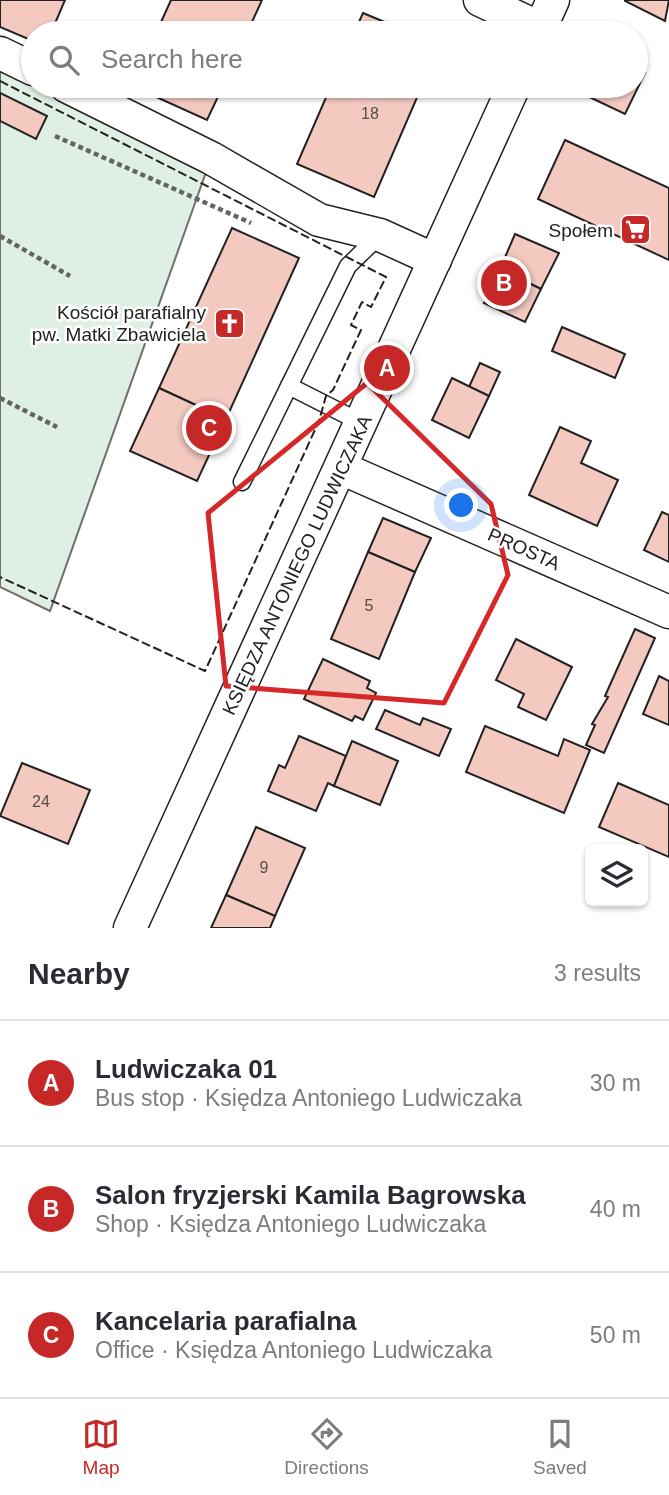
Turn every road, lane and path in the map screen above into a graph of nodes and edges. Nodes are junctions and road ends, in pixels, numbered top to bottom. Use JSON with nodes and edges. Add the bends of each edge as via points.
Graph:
{"nodes":[{"id":1,"x":480,"y":0,"type":"edge"},
{"id":2,"x":544,"y":20,"type":"edge"},
{"id":3,"x":0,"y":53,"type":"edge"},
{"id":4,"x":21,"y":63,"type":"edge"},
{"id":5,"x":90,"y":98,"type":"edge"},
{"id":6,"x":509,"y":98,"type":"edge"},
{"id":7,"x":55,"y":136,"type":"dead end"},
{"id":8,"x":259,"y":226,"type":"dead end"},
{"id":9,"x":380,"y":235,"type":"junction"},
{"id":10,"x":0,"y":236,"type":"edge"},
{"id":11,"x":435,"y":260,"type":"junction"},
{"id":12,"x":69,"y":276,"type":"dead end"},
{"id":13,"x":289,"y":386,"type":"junction"},
{"id":14,"x":0,"y":398,"type":"edge"},
{"id":15,"x":362,"y":423,"type":"junction"},
{"id":16,"x":57,"y":427,"type":"dead end"},
{"id":17,"x":341,"y":468,"type":"junction"},
{"id":18,"x":242,"y":482,"type":"dead end"},
{"id":19,"x":669,"y":612,"type":"edge"},
{"id":20,"x":130,"y":928,"type":"edge"}],
"edges":[{"from":1,"to":2,"type":"street"},
{"from":3,"to":4,"type":"street"},
{"from":5,"to":9,"type":"street","via":[[319,220]]},
{"from":6,"to":11,"type":"street","name":"KSIĘDZA ANTONIEGO LUDWICZAKA"},
{"from":7,"to":8,"type":"path"},
{"from":9,"to":11,"type":"street"},
{"from":9,"to":13,"type":"lane","via":[[348,266]]},
{"from":10,"to":12,"type":"path"},
{"from":11,"to":15,"type":"street","name":"KSIĘDZA ANTONIEGO LUDWICZAKA"},
{"from":13,"to":15,"type":"lane"},
{"from":13,"to":18,"type":"lane"},
{"from":14,"to":16,"type":"path"},
{"from":15,"to":17,"type":"street","name":"KSIĘDZA ANTONIEGO LUDWICZAKA"},
{"from":17,"to":19,"type":"street","name":"PROSTA"},
{"from":17,"to":20,"type":"street","name":"KSIĘDZA ANTONIEGO LUDWICZAKA"}]}
